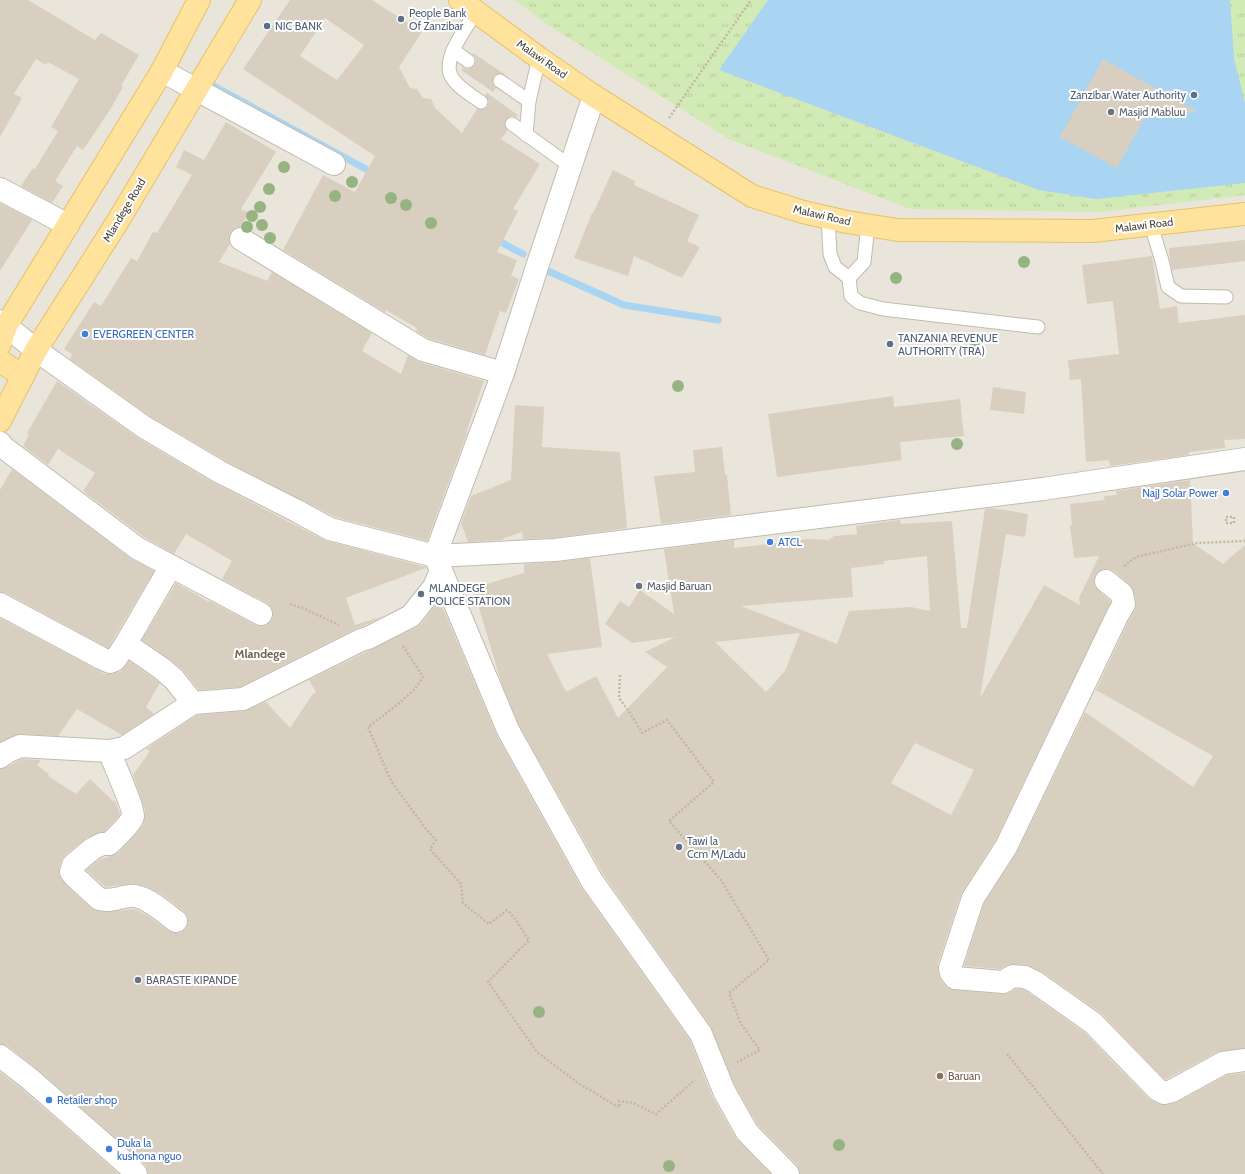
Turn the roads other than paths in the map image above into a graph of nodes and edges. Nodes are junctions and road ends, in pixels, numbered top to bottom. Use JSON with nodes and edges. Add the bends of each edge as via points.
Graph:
{"nodes":[{"id":1,"x":199,"y":0,"type":"edge"},
{"id":2,"x":250,"y":0,"type":"edge"},
{"id":3,"x":468,"y":6,"type":"edge"},
{"id":4,"x":453,"y":50,"type":"junction"},
{"id":5,"x":539,"y":58,"type":"junction"},
{"id":6,"x":468,"y":61,"type":"dead end"},
{"id":7,"x":162,"y":71,"type":"junction"},
{"id":8,"x":500,"y":81,"type":"dead end"},
{"id":9,"x":196,"y":89,"type":"junction"},
{"id":10,"x":594,"y":96,"type":"junction"},
{"id":11,"x":529,"y":101,"type":"junction"},
{"id":12,"x":481,"y":102,"type":"dead end"},
{"id":13,"x":512,"y":124,"type":"dead end"},
{"id":14,"x":526,"y":135,"type":"junction"},
{"id":15,"x":334,"y":164,"type":"dead end"},
{"id":16,"x":570,"y":166,"type":"junction"},
{"id":17,"x":0,"y":189,"type":"edge"},
{"id":18,"x":1245,"y":214,"type":"edge"},
{"id":19,"x":828,"y":217,"type":"junction"},
{"id":20,"x":68,"y":225,"type":"junction"},
{"id":21,"x":868,"y":225,"type":"junction"},
{"id":22,"x":1151,"y":225,"type":"junction"},
{"id":23,"x":241,"y":239,"type":"dead end"},
{"id":24,"x":849,"y":278,"type":"junction"},
{"id":25,"x":1226,"y":296,"type":"dead end"},
{"id":26,"x":1038,"y":327,"type":"dead end"},
{"id":27,"x":2,"y":331,"type":"edge"},
{"id":28,"x":36,"y":350,"type":"junction"},
{"id":29,"x":0,"y":361,"type":"edge"},
{"id":30,"x":503,"y":373,"type":"junction"},
{"id":31,"x":23,"y":376,"type":"junction"},
{"id":32,"x":0,"y":421,"type":"edge"},
{"id":33,"x":0,"y":443,"type":"edge"},
{"id":34,"x":1245,"y":459,"type":"edge"},
{"id":35,"x":438,"y":564,"type":"junction"},
{"id":36,"x":171,"y":566,"type":"junction"},
{"id":37,"x":1106,"y":581,"type":"road end"},
{"id":38,"x":0,"y":604,"type":"edge"},
{"id":39,"x":261,"y":614,"type":"dead end"},
{"id":40,"x":125,"y":645,"type":"junction"},
{"id":41,"x":193,"y":703,"type":"junction"},
{"id":42,"x":110,"y":751,"type":"junction"},
{"id":43,"x":0,"y":757,"type":"edge"},
{"id":44,"x":176,"y":921,"type":"dead end"},
{"id":45,"x":0,"y":1056,"type":"edge"},
{"id":46,"x":1245,"y":1060,"type":"edge"},
{"id":47,"x":136,"y":1174,"type":"edge"},
{"id":48,"x":788,"y":1174,"type":"edge"}],
"edges":[{"from":1,"to":7,"type":"main road"},
{"from":2,"to":9,"type":"main road","name":"Mlandege Road"},
{"from":3,"to":4,"type":"lane"},
{"from":3,"to":5,"type":"main road","name":"Malawi Road"},
{"from":4,"to":6,"type":"lane"},
{"from":4,"to":12,"type":"lane","via":[[448,68],[451,77]]},
{"from":5,"to":10,"type":"main road","name":"Malawi Road"},
{"from":5,"to":11,"type":"lane"},
{"from":7,"to":9,"type":"street"},
{"from":7,"to":20,"type":"main road"},
{"from":8,"to":11,"type":"lane"},
{"from":9,"to":15,"type":"street"},
{"from":9,"to":28,"type":"main road","name":"Mlandege Road","via":[[118,221]]},
{"from":10,"to":16,"type":"street"},
{"from":10,"to":19,"type":"main road","name":"Malawi Road","via":[[752,196]]},
{"from":11,"to":14,"type":"lane"},
{"from":13,"to":14,"type":"lane"},
{"from":14,"to":16,"type":"lane"},
{"from":16,"to":30,"type":"street"},
{"from":17,"to":20,"type":"street"},
{"from":18,"to":22,"type":"main road","name":"Malawi Road"},
{"from":19,"to":21,"type":"main road","name":"Malawi Road"},
{"from":19,"to":24,"type":"lane","via":[[830,254],[835,267]]},
{"from":20,"to":27,"type":"main road"},
{"from":21,"to":22,"type":"main road","name":"Malawi Road","via":[[898,230],[1093,231]]},
{"from":21,"to":24,"type":"lane","via":[[864,262]]},
{"from":22,"to":25,"type":"lane","via":[[1168,288],[1181,296]]},
{"from":23,"to":30,"type":"street","via":[[423,350]]},
{"from":24,"to":26,"type":"lane","via":[[851,296],[860,303],[883,309]]},
{"from":27,"to":28,"type":"street"},
{"from":28,"to":31,"type":"main road","name":"Mlandege Road"},
{"from":28,"to":35,"type":"street","via":[[144,427],[220,472],[330,528]]},
{"from":29,"to":31,"type":"main road"},
{"from":30,"to":35,"type":"street"},
{"from":31,"to":32,"type":"main road","name":"Mlandege Road"},
{"from":33,"to":36,"type":"street","via":[[137,548]]},
{"from":34,"to":35,"type":"street","via":[[1042,489]]},
{"from":35,"to":41,"type":"street","via":[[434,587],[411,616],[243,699]]},
{"from":35,"to":48,"type":"street","via":[[508,730],[592,881],[701,1034],[724,1091],[748,1132]]},
{"from":36,"to":39,"type":"street"},
{"from":36,"to":40,"type":"street"},
{"from":37,"to":46,"type":"street","via":[[1122,594],[1124,604],[1006,847],[973,898],[950,968],[951,973],[955,978],[1003,982],[1013,976],[1035,982],[1093,1023],[1158,1090],[1164,1093],[1223,1063]]},
{"from":38,"to":40,"type":"street","via":[[110,662],[115,660]]},
{"from":40,"to":41,"type":"street","via":[[174,679]]},
{"from":41,"to":42,"type":"street","via":[[124,748]]},
{"from":42,"to":43,"type":"street","via":[[20,746]]},
{"from":42,"to":44,"type":"street","via":[[133,815],[122,832],[109,844],[92,849],[73,865],[71,872],[99,899],[104,901],[132,895],[143,898]]},
{"from":45,"to":47,"type":"street","via":[[30,1079]]}]}
